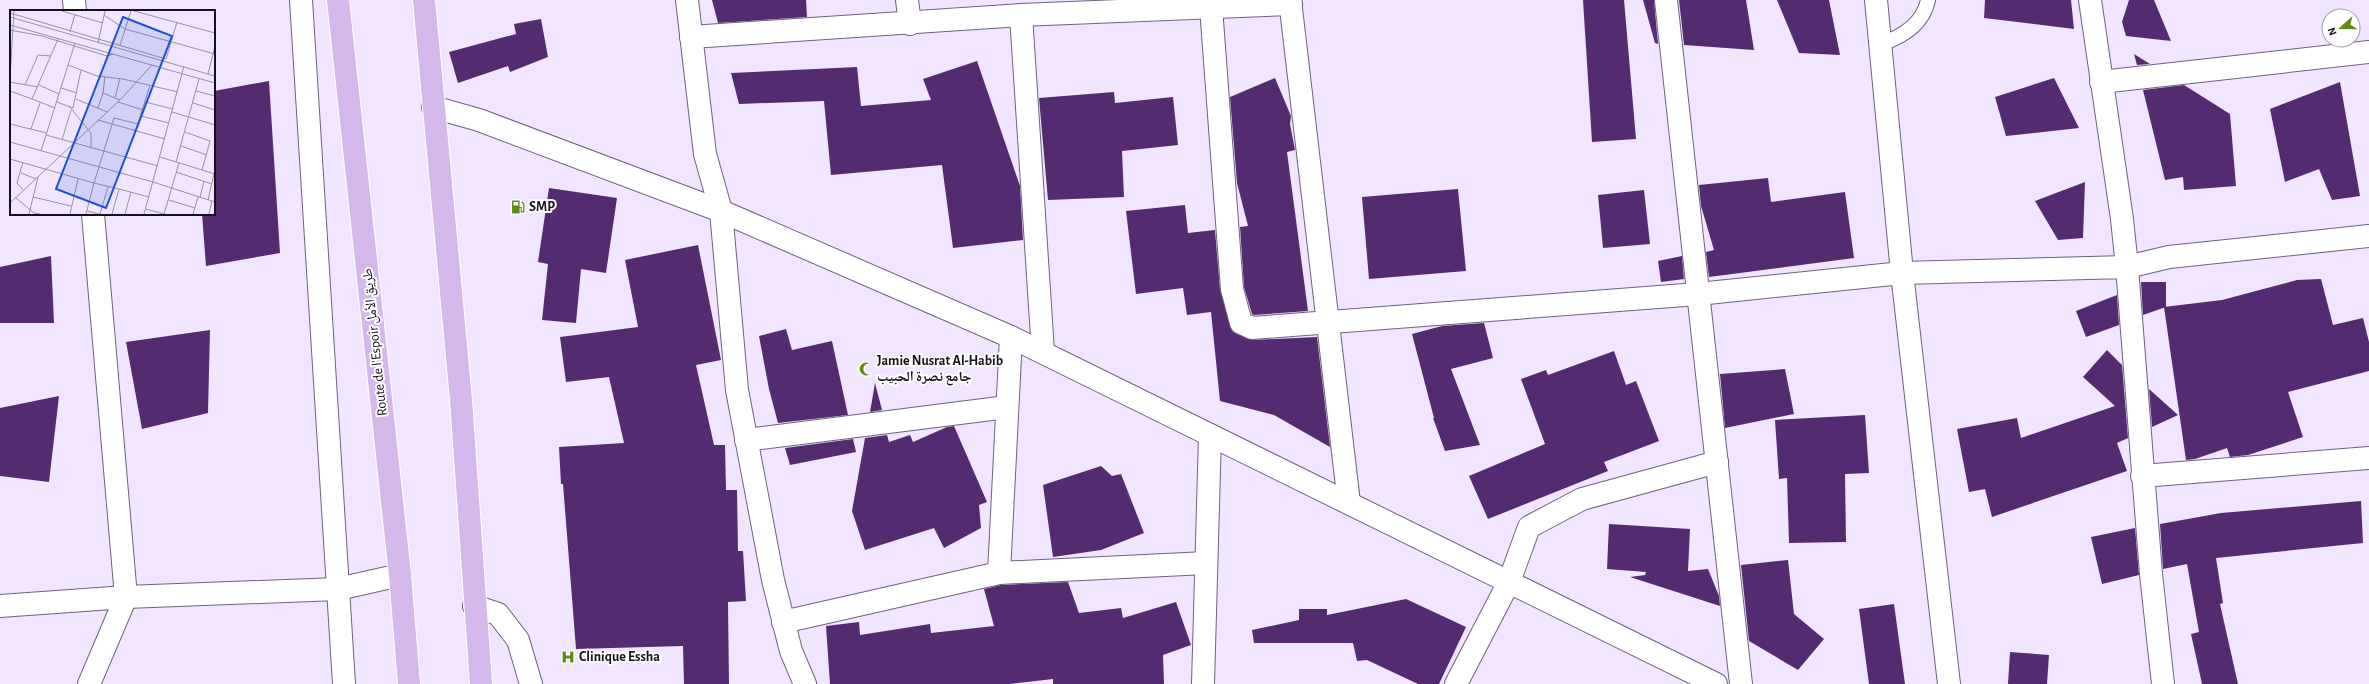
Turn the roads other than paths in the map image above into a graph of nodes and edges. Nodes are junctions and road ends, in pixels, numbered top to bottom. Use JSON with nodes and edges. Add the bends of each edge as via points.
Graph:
{"nodes":[{"id":1,"x":74,"y":0,"type":"edge"},
{"id":2,"x":301,"y":0,"type":"edge"},
{"id":3,"x":338,"y":0,"type":"edge"},
{"id":4,"x":424,"y":0,"type":"edge"},
{"id":5,"x":687,"y":0,"type":"edge"},
{"id":6,"x":907,"y":0,"type":"edge"},
{"id":7,"x":1666,"y":0,"type":"edge"},
{"id":8,"x":1876,"y":0,"type":"edge"},
{"id":9,"x":1928,"y":0,"type":"edge"},
{"id":10,"x":2090,"y":0,"type":"edge"},
{"id":11,"x":1290,"y":2,"type":"edge"},
{"id":12,"x":1108,"y":6,"type":"edge"},
{"id":13,"x":1210,"y":7,"type":"junction"},
{"id":14,"x":75,"y":10,"type":"edge"},
{"id":15,"x":1021,"y":16,"type":"junction"},
{"id":16,"x":910,"y":24,"type":"junction"},
{"id":17,"x":692,"y":37,"type":"junction"},
{"id":18,"x":1880,"y":44,"type":"junction"},
{"id":19,"x":2369,"y":52,"type":"edge"},
{"id":20,"x":2101,"y":82,"type":"junction"},
{"id":21,"x":433,"y":107,"type":"junction"},
{"id":22,"x":722,"y":211,"type":"junction"},
{"id":23,"x":93,"y":215,"type":"edge"},
{"id":24,"x":2369,"y":236,"type":"edge"},
{"id":25,"x":2127,"y":267,"type":"junction"},
{"id":26,"x":1902,"y":273,"type":"junction"},
{"id":27,"x":1698,"y":294,"type":"junction"},
{"id":28,"x":1328,"y":323,"type":"junction"},
{"id":29,"x":1011,"y":337,"type":"junction"},
{"id":30,"x":1043,"y":352,"type":"junction"},
{"id":31,"x":1007,"y":407,"type":"junction"},
{"id":32,"x":1210,"y":435,"type":"junction"},
{"id":33,"x":746,"y":440,"type":"junction"},
{"id":34,"x":2369,"y":458,"type":"edge"},
{"id":35,"x":1716,"y":462,"type":"junction"},
{"id":36,"x":2142,"y":476,"type":"junction"},
{"id":37,"x":1349,"y":503,"type":"junction"},
{"id":38,"x":1206,"y":563,"type":"junction"},
{"id":39,"x":999,"y":573,"type":"junction"},
{"id":40,"x":400,"y":575,"type":"junction"},
{"id":41,"x":1509,"y":582,"type":"junction"},
{"id":42,"x":338,"y":589,"type":"junction"},
{"id":43,"x":126,"y":596,"type":"junction"},
{"id":44,"x":0,"y":606,"type":"edge"},
{"id":45,"x":474,"y":606,"type":"junction"},
{"id":46,"x":783,"y":622,"type":"junction"},
{"id":47,"x":89,"y":684,"type":"edge"},
{"id":48,"x":344,"y":684,"type":"edge"},
{"id":49,"x":409,"y":684,"type":"edge"},
{"id":50,"x":481,"y":684,"type":"edge"},
{"id":51,"x":531,"y":684,"type":"edge"},
{"id":52,"x":805,"y":684,"type":"edge"},
{"id":53,"x":1203,"y":684,"type":"edge"},
{"id":54,"x":1456,"y":684,"type":"edge"},
{"id":55,"x":1716,"y":684,"type":"edge"},
{"id":56,"x":1741,"y":684,"type":"edge"},
{"id":57,"x":1949,"y":684,"type":"edge"},
{"id":58,"x":2163,"y":684,"type":"edge"}],
"edges":[{"from":1,"to":14,"type":"street"},
{"from":2,"to":42,"type":"street"},
{"from":3,"to":40,"type":"highway","name":"Route de l’Espoir طريق الأمل"},
{"from":4,"to":21,"type":"highway"},
{"from":5,"to":17,"type":"street"},
{"from":6,"to":16,"type":"street"},
{"from":7,"to":27,"type":"street"},
{"from":8,"to":18,"type":"street"},
{"from":9,"to":18,"type":"lane","via":[[1920,18],[1909,30],[1895,39]]},
{"from":10,"to":20,"type":"street"},
{"from":11,"to":13,"type":"street"},
{"from":11,"to":28,"type":"street"},
{"from":12,"to":13,"type":"street"},
{"from":12,"to":15,"type":"street"},
{"from":13,"to":28,"type":"street","via":[[1232,289],[1242,323],[1252,328]]},
{"from":15,"to":16,"type":"street"},
{"from":15,"to":30,"type":"street"},
{"from":16,"to":17,"type":"street"},
{"from":17,"to":22,"type":"street","via":[[705,154]]},
{"from":18,"to":26,"type":"street"},
{"from":19,"to":20,"type":"street"},
{"from":20,"to":25,"type":"street"},
{"from":21,"to":22,"type":"street","via":[[479,120]]},
{"from":21,"to":45,"type":"highway","via":[[462,400]]},
{"from":22,"to":29,"type":"street"},
{"from":22,"to":33,"type":"street","via":[[737,390]]},
{"from":23,"to":43,"type":"street"},
{"from":24,"to":25,"type":"street","via":[[2169,257]]},
{"from":25,"to":26,"type":"street"},
{"from":25,"to":36,"type":"street"},
{"from":26,"to":27,"type":"street"},
{"from":26,"to":57,"type":"street"},
{"from":27,"to":28,"type":"street"},
{"from":27,"to":35,"type":"street"},
{"from":28,"to":37,"type":"street"},
{"from":29,"to":30,"type":"street"},
{"from":29,"to":31,"type":"street"},
{"from":30,"to":32,"type":"street"},
{"from":31,"to":33,"type":"street"},
{"from":31,"to":39,"type":"street"},
{"from":32,"to":37,"type":"street"},
{"from":32,"to":38,"type":"street"},
{"from":33,"to":46,"type":"street"},
{"from":34,"to":36,"type":"street"},
{"from":35,"to":41,"type":"street","via":[[1582,499],[1529,527]]},
{"from":35,"to":56,"type":"street"},
{"from":36,"to":58,"type":"street"},
{"from":37,"to":41,"type":"street"},
{"from":38,"to":39,"type":"street"},
{"from":38,"to":53,"type":"street"},
{"from":39,"to":46,"type":"street"},
{"from":40,"to":42,"type":"street"},
{"from":40,"to":49,"type":"highway","name":"Route de l’Espoir طريق الأمل"},
{"from":41,"to":54,"type":"street"},
{"from":41,"to":55,"type":"street"},
{"from":42,"to":43,"type":"street"},
{"from":42,"to":48,"type":"street"},
{"from":43,"to":44,"type":"street"},
{"from":43,"to":47,"type":"street"},
{"from":45,"to":50,"type":"highway"},
{"from":45,"to":51,"type":"street","via":[[498,614],[518,640]]},
{"from":46,"to":52,"type":"street","via":[[791,651]]}]}
